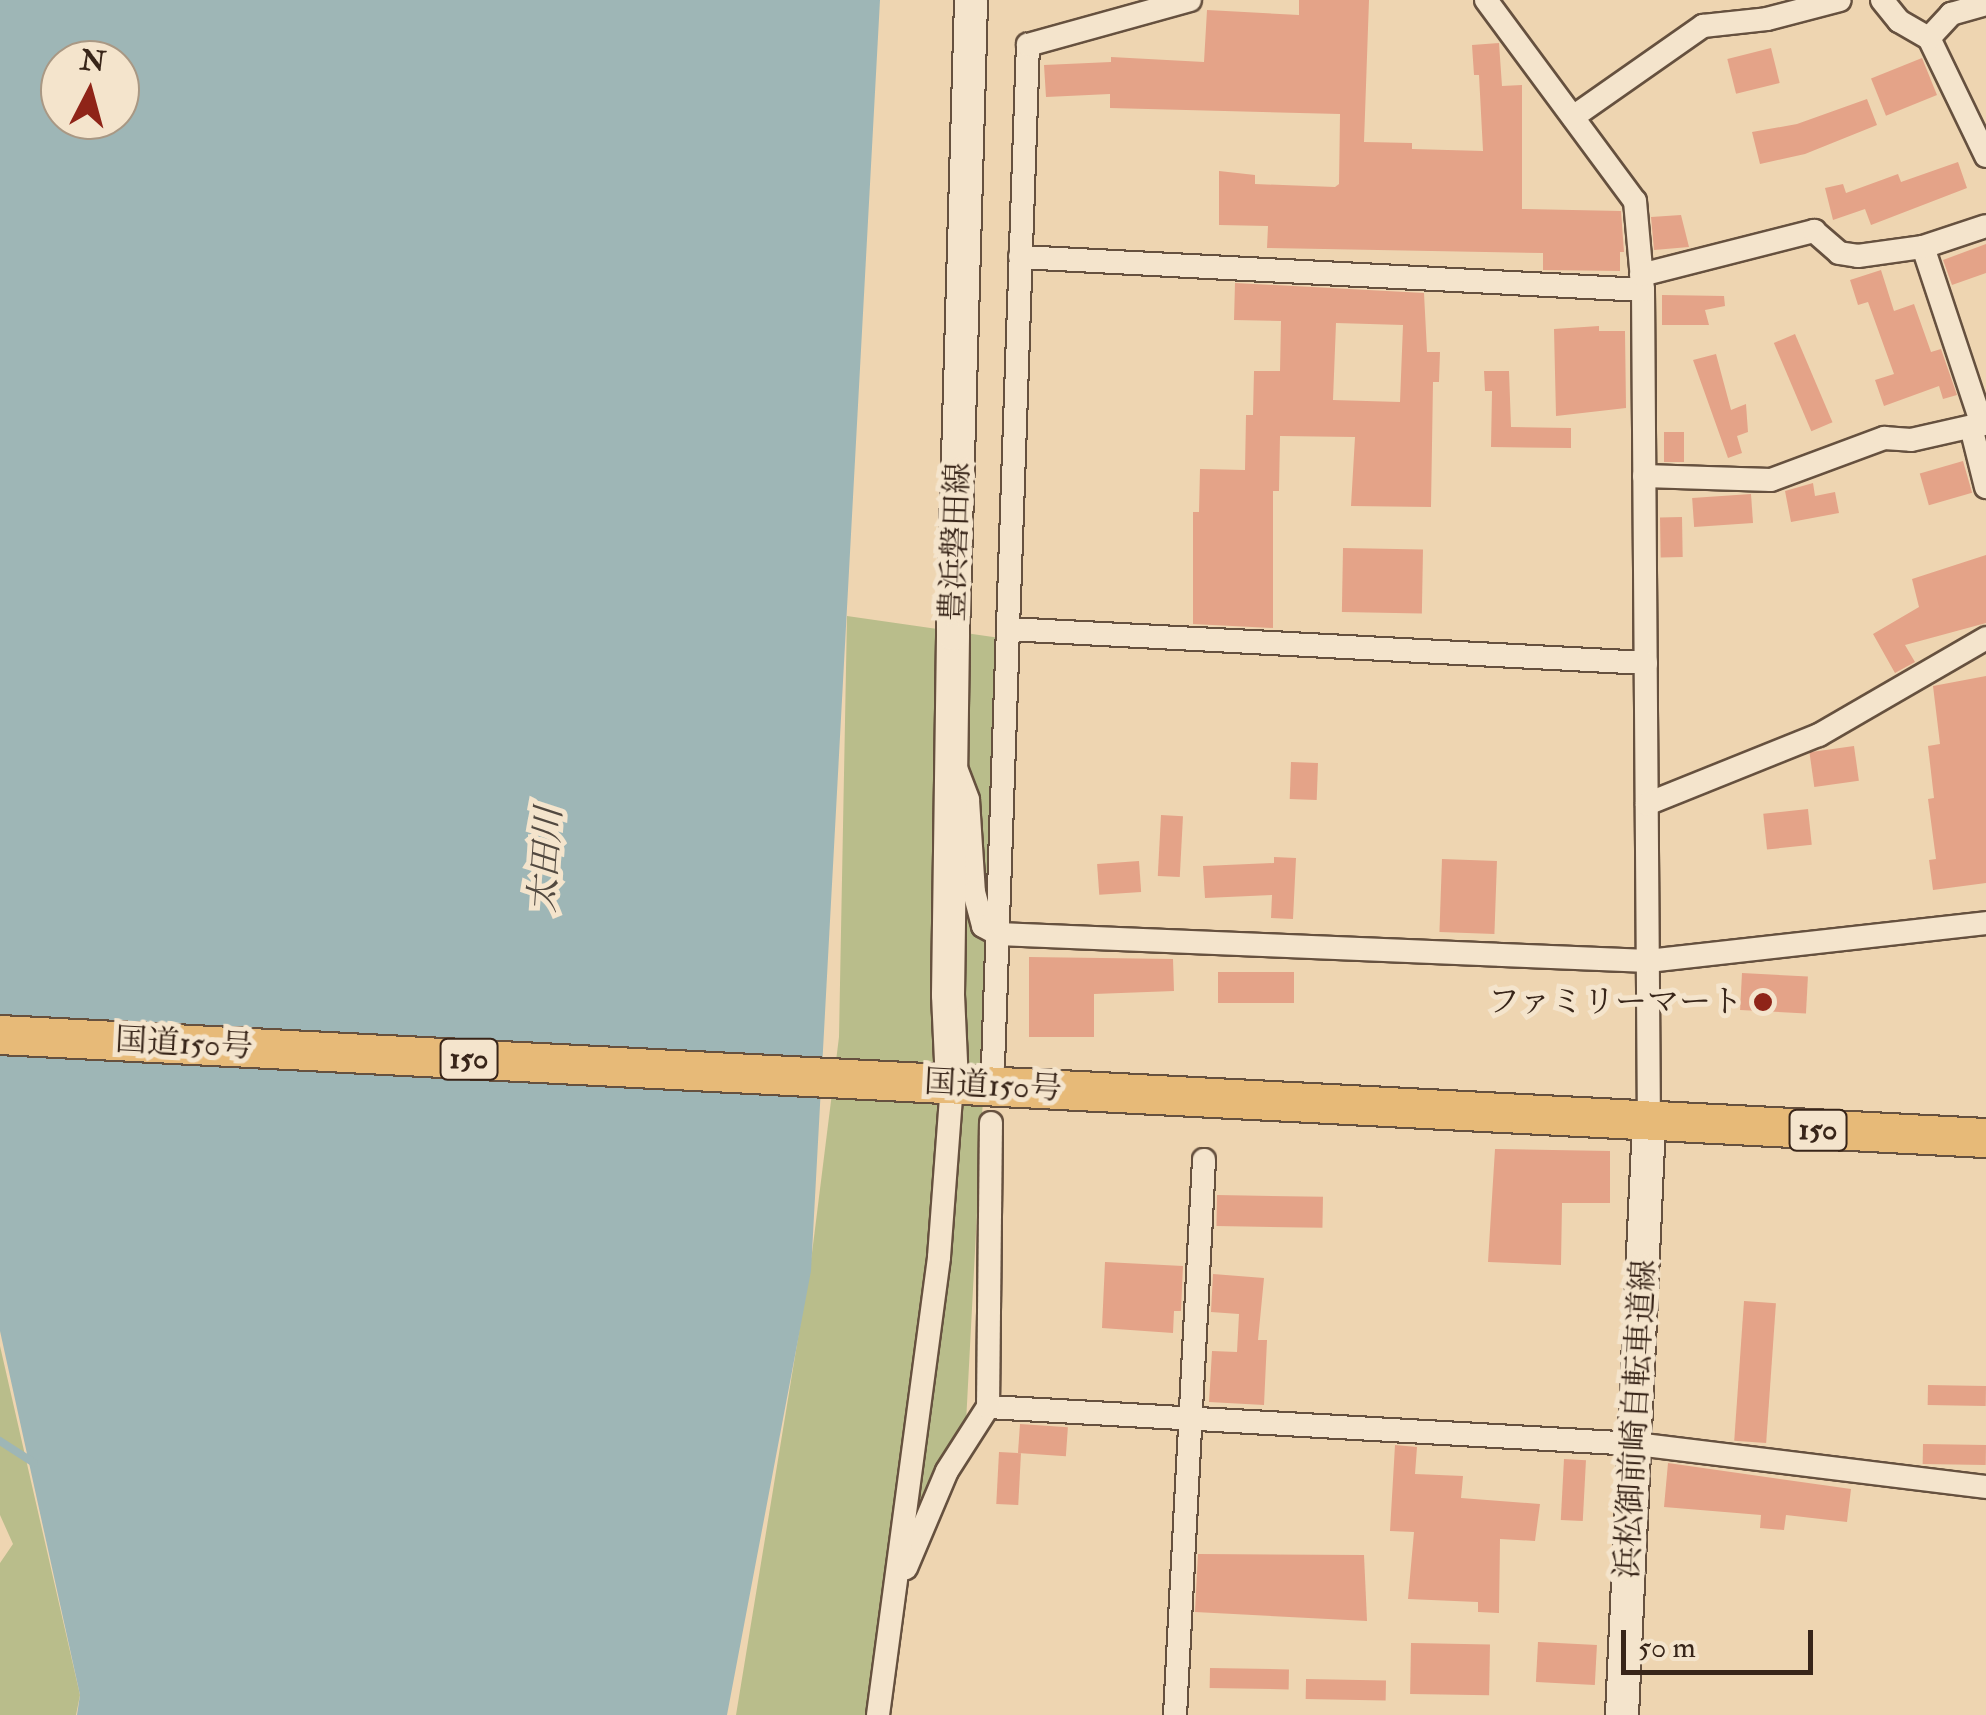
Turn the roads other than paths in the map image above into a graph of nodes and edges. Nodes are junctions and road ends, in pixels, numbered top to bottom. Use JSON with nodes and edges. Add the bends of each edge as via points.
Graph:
{"nodes":[{"id":1,"x":971,"y":0,"type":"edge"},
{"id":2,"x":1190,"y":0,"type":"edge"},
{"id":3,"x":1486,"y":0,"type":"edge"},
{"id":4,"x":1840,"y":0,"type":"edge"},
{"id":5,"x":1882,"y":0,"type":"edge"},
{"id":6,"x":1986,"y":4,"type":"edge"},
{"id":7,"x":1929,"y":38,"type":"junction"},
{"id":8,"x":1573,"y":118,"type":"junction"},
{"id":9,"x":1986,"y":156,"type":"edge"},
{"id":10,"x":1986,"y":226,"type":"edge"},
{"id":11,"x":1922,"y":247,"type":"junction"},
{"id":12,"x":1020,"y":257,"type":"junction"},
{"id":13,"x":1642,"y":282,"type":"junction"},
{"id":14,"x":1980,"y":425,"type":"edge"},
{"id":15,"x":1644,"y":476,"type":"junction"},
{"id":16,"x":1986,"y":488,"type":"edge"},
{"id":17,"x":1008,"y":629,"type":"junction"},
{"id":18,"x":1986,"y":638,"type":"edge"},
{"id":19,"x":1646,"y":663,"type":"junction"},
{"id":20,"x":952,"y":756,"type":"junction"},
{"id":21,"x":1646,"y":804,"type":"junction"},
{"id":22,"x":1986,"y":922,"type":"edge"},
{"id":23,"x":998,"y":934,"type":"junction"},
{"id":24,"x":1648,"y":961,"type":"junction"},
{"id":25,"x":0,"y":1035,"type":"edge"},
{"id":26,"x":993,"y":1066,"type":"dead end"},
{"id":27,"x":945,"y":1083,"type":"junction"},
{"id":28,"x":1649,"y":1122,"type":"junction"},
{"id":29,"x":991,"y":1123,"type":"dead end"},
{"id":30,"x":1986,"y":1138,"type":"edge"},
{"id":31,"x":1204,"y":1160,"type":"dead end"},
{"id":32,"x":988,"y":1407,"type":"junction"},
{"id":33,"x":1189,"y":1418,"type":"junction"},
{"id":34,"x":1636,"y":1444,"type":"junction"},
{"id":35,"x":1986,"y":1487,"type":"edge"},
{"id":36,"x":894,"y":1598,"type":"junction"},
{"id":37,"x":878,"y":1715,"type":"edge"},
{"id":38,"x":1175,"y":1715,"type":"edge"},
{"id":39,"x":1622,"y":1715,"type":"edge"}],
"edges":[{"from":1,"to":20,"type":"main road","name":"豊浜磐田線"},
{"from":2,"to":12,"type":"street","via":[[1028,45]]},
{"from":3,"to":8,"type":"street"},
{"from":4,"to":8,"type":"street","via":[[1703,26]]},
{"from":5,"to":7,"type":"street","via":[[1898,21]]},
{"from":6,"to":7,"type":"street","via":[[1950,14]]},
{"from":7,"to":9,"type":"street"},
{"from":8,"to":13,"type":"street","via":[[1635,201]]},
{"from":10,"to":11,"type":"street"},
{"from":11,"to":13,"type":"street","via":[[1838,254],[1814,231]]},
{"from":11,"to":14,"type":"street"},
{"from":12,"to":13,"type":"street"},
{"from":12,"to":17,"type":"street"},
{"from":13,"to":15,"type":"street"},
{"from":14,"to":15,"type":"street","via":[[1911,440],[1884,438],[1771,480]]},
{"from":14,"to":16,"type":"street"},
{"from":15,"to":19,"type":"street"},
{"from":17,"to":19,"type":"street"},
{"from":17,"to":23,"type":"street"},
{"from":18,"to":21,"type":"street","via":[[1819,735]]},
{"from":19,"to":21,"type":"street"},
{"from":20,"to":23,"type":"street","via":[[968,800],[982,926]]},
{"from":20,"to":27,"type":"main road","name":"豊浜磐田線"},
{"from":21,"to":24,"type":"street"},
{"from":22,"to":24,"type":"street"},
{"from":23,"to":24,"type":"street"},
{"from":23,"to":26,"type":"street"},
{"from":24,"to":28,"type":"street"},
{"from":25,"to":27,"type":"highway","name":"国道150号","number":"150"},
{"from":27,"to":28,"type":"highway","name":"国道150号","number":"150"},
{"from":27,"to":36,"type":"street","via":[[938,1257]]},
{"from":28,"to":30,"type":"highway","name":"国道150号","number":"150"},
{"from":28,"to":34,"type":"main road","name":"浜松御前崎自転車道線"},
{"from":29,"to":32,"type":"street"},
{"from":31,"to":33,"type":"street"},
{"from":32,"to":33,"type":"street"},
{"from":32,"to":36,"type":"street","via":[[947,1471]]},
{"from":33,"to":34,"type":"street"},
{"from":33,"to":38,"type":"street"},
{"from":34,"to":35,"type":"street"},
{"from":34,"to":39,"type":"main road","name":"浜松御前崎自転車道線"},
{"from":36,"to":37,"type":"street"}]}
